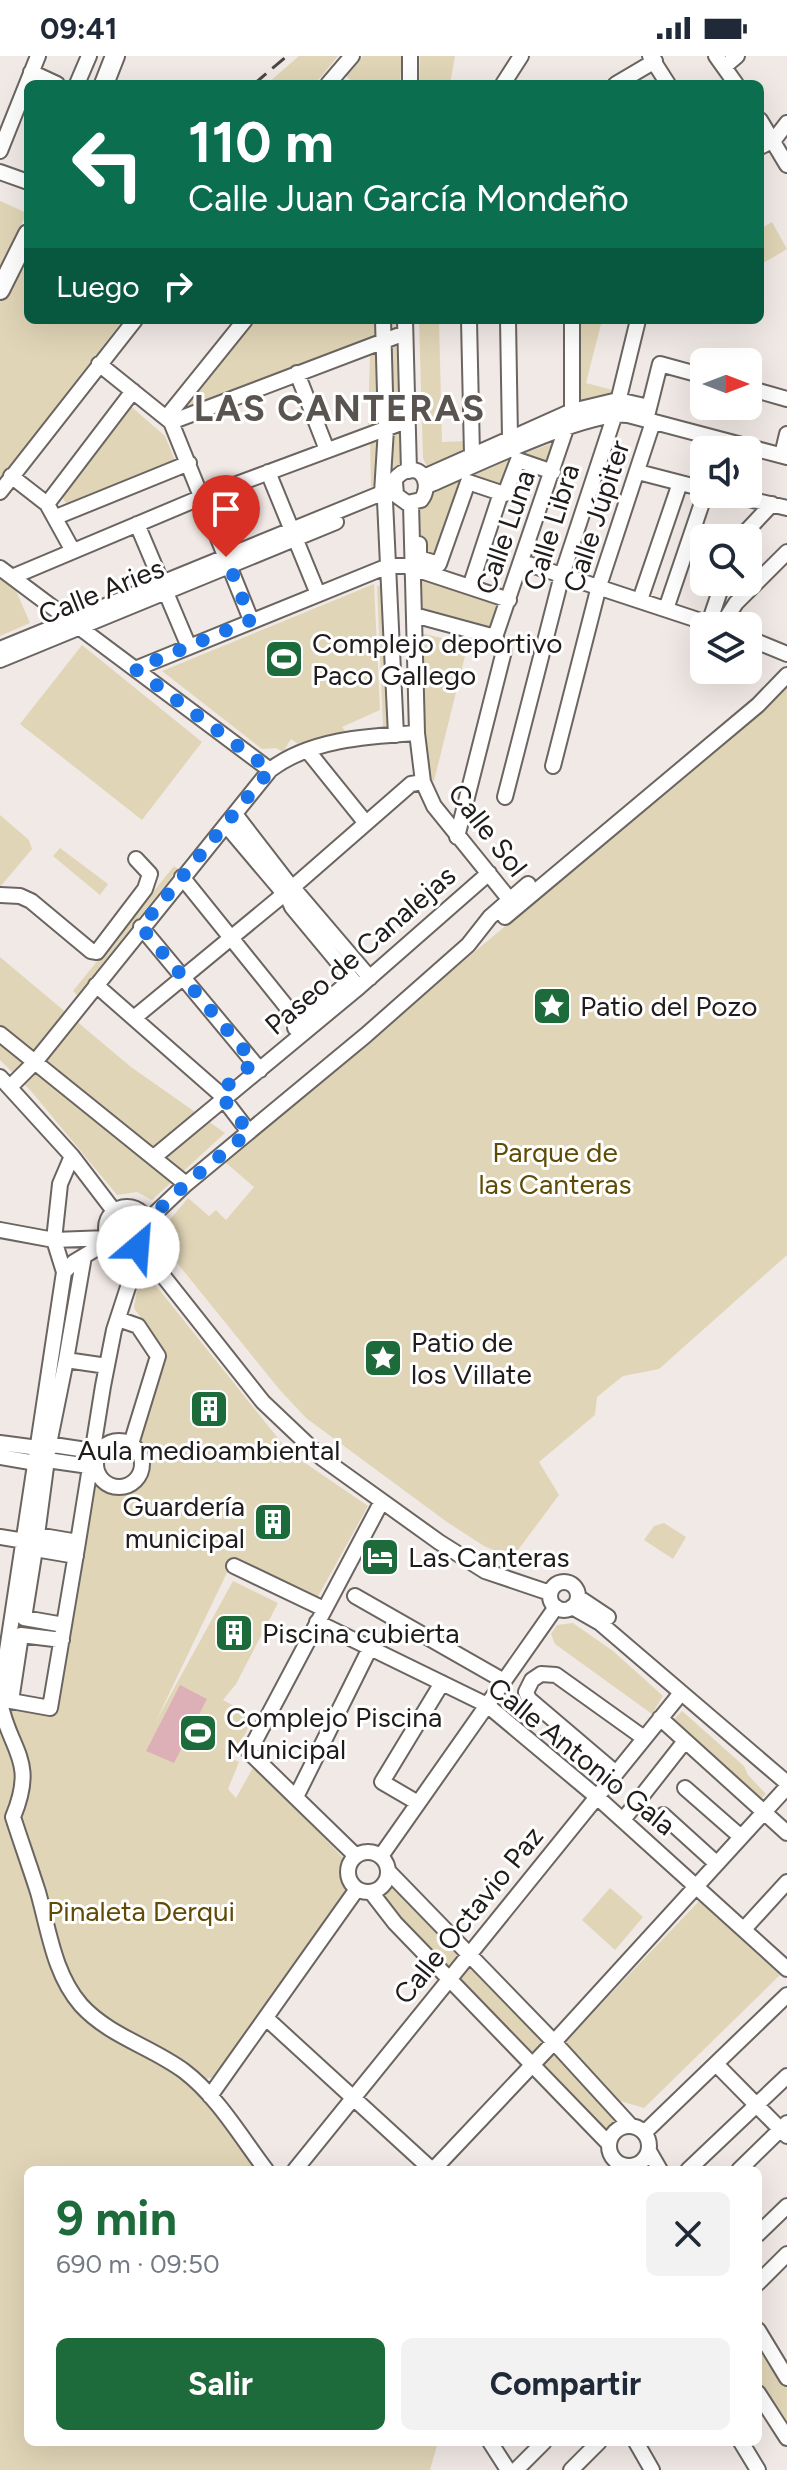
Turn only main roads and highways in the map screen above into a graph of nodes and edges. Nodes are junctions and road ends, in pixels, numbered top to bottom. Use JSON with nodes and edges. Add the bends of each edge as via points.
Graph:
{"nodes":[{"id":1,"x":103,"y":56,"type":"edge"},
{"id":2,"x":115,"y":56,"type":"edge"},
{"id":3,"x":94,"y":80,"type":"edge"},
{"id":4,"x":106,"y":80,"type":"edge"},
{"id":5,"x":24,"y":242,"type":"edge"},
{"id":6,"x":0,"y":290,"type":"edge"}],
"edges":[{"from":1,"to":3,"type":"main road"},
{"from":2,"to":4,"type":"main road"},
{"from":5,"to":6,"type":"main road"}]}
